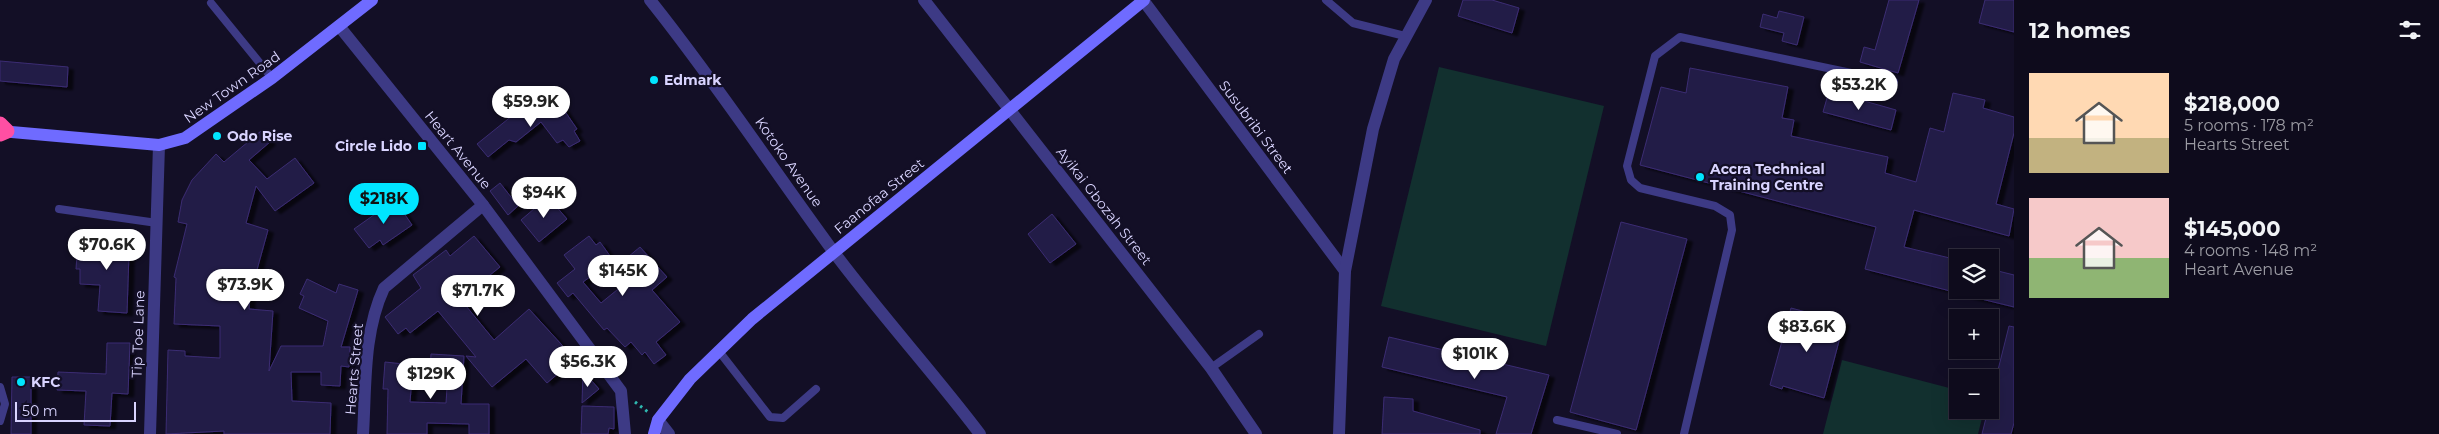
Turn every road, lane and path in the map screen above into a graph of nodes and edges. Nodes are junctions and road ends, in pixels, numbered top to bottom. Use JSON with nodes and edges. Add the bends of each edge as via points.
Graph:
{"nodes":[{"id":1,"x":372,"y":0,"type":"edge"},
{"id":2,"x":650,"y":0,"type":"edge"},
{"id":3,"x":924,"y":0,"type":"edge"},
{"id":4,"x":1143,"y":0,"type":"edge"},
{"id":5,"x":1326,"y":0,"type":"edge"},
{"id":6,"x":1426,"y":0,"type":"edge"},
{"id":7,"x":211,"y":3,"type":"dead end"},
{"id":8,"x":339,"y":26,"type":"junction"},
{"id":9,"x":1405,"y":36,"type":"junction"},
{"id":10,"x":272,"y":78,"type":"junction"},
{"id":11,"x":1894,"y":82,"type":"dead end"},
{"id":12,"x":1010,"y":109,"type":"junction"},
{"id":13,"x":2,"y":130,"type":"edge"},
{"id":14,"x":159,"y":145,"type":"junction"},
{"id":15,"x":483,"y":205,"type":"junction"},
{"id":16,"x":59,"y":209,"type":"dead end"},
{"id":17,"x":157,"y":223,"type":"junction"},
{"id":18,"x":834,"y":252,"type":"junction"},
{"id":19,"x":1345,"y":271,"type":"junction"},
{"id":20,"x":1259,"y":334,"type":"dead end"},
{"id":21,"x":718,"y":350,"type":"junction"},
{"id":22,"x":1211,"y":368,"type":"junction"},
{"id":23,"x":0,"y":387,"type":"edge"},
{"id":24,"x":816,"y":389,"type":"dead end"},
{"id":25,"x":621,"y":391,"type":"junction"},
{"id":26,"x":0,"y":420,"type":"edge"},
{"id":27,"x":658,"y":420,"type":"junction"},
{"id":28,"x":1557,"y":420,"type":"dead end"},
{"id":29,"x":150,"y":434,"type":"edge"},
{"id":30,"x":363,"y":434,"type":"edge"},
{"id":31,"x":625,"y":434,"type":"edge"},
{"id":32,"x":654,"y":434,"type":"edge"},
{"id":33,"x":669,"y":434,"type":"edge"},
{"id":34,"x":980,"y":434,"type":"edge"},
{"id":35,"x":1256,"y":434,"type":"edge"},
{"id":36,"x":1339,"y":434,"type":"edge"},
{"id":37,"x":1617,"y":434,"type":"edge"},
{"id":38,"x":1684,"y":434,"type":"edge"}],
"edges":[{"from":1,"to":8,"type":"main road","name":"New Town Road"},
{"from":2,"to":18,"type":"street","name":"Kotoko Avenue","via":[[695,56]]},
{"from":3,"to":12,"type":"street","name":"Ayikai Gbozah Street"},
{"from":4,"to":12,"type":"main road","name":"Faanofaa Street"},
{"from":4,"to":19,"type":"street","name":"Susubribi Street"},
{"from":5,"to":9,"type":"lane","via":[[1353,23]]},
{"from":6,"to":9,"type":"street"},
{"from":7,"to":10,"type":"lane"},
{"from":8,"to":10,"type":"main road","name":"New Town Road"},
{"from":8,"to":15,"type":"street","name":"Heart Avenue"},
{"from":9,"to":19,"type":"street","via":[[1394,59],[1374,129]]},
{"from":10,"to":14,"type":"main road","name":"New Town Road","via":[[185,138]]},
{"from":11,"to":38,"type":"lane","via":[[1680,37],[1655,56],[1627,166],[1631,180],[1640,188],[1715,206],[1730,215],[1732,230]]},
{"from":12,"to":18,"type":"main road","name":"Faanofaa Street"},
{"from":12,"to":22,"type":"street","name":"Ayikai Gbozah Street"},
{"from":13,"to":14,"type":"main road","name":"New Town Road"},
{"from":14,"to":17,"type":"street","name":"Tip Toe Lane"},
{"from":15,"to":25,"type":"street","name":"Heart Avenue"},
{"from":15,"to":30,"type":"street","name":"Hearts Street","via":[[384,288],[376,304],[370,332]]},
{"from":16,"to":17,"type":"lane"},
{"from":17,"to":29,"type":"street","name":"Tip Toe Lane"},
{"from":18,"to":21,"type":"main road","name":"Faanofaa Street"},
{"from":18,"to":34,"type":"street","name":"Kotoko Avenue"},
{"from":19,"to":36,"type":"street"},
{"from":20,"to":22,"type":"lane"},
{"from":21,"to":24,"type":"lane","via":[[770,417],[783,418]]},
{"from":21,"to":27,"type":"main road","name":"Faanofaa Street"},
{"from":22,"to":35,"type":"street","name":"Ayikai Gbozah Street"},
{"from":23,"to":26,"type":"lane","via":[[4,404]]},
{"from":25,"to":27,"type":"path"},
{"from":25,"to":31,"type":"street"},
{"from":27,"to":32,"type":"main road","name":"Faanofaa Street"},
{"from":27,"to":33,"type":"street"},
{"from":28,"to":37,"type":"lane"}]}
